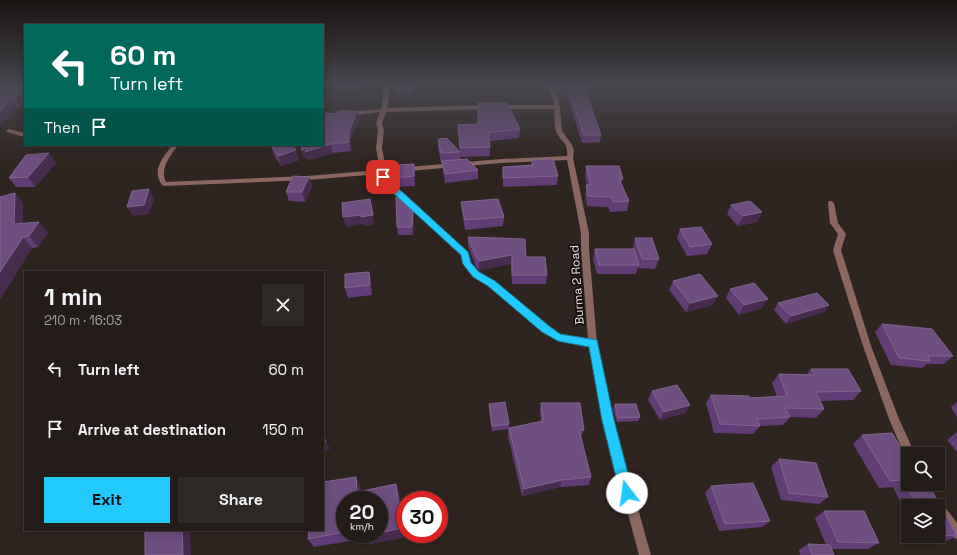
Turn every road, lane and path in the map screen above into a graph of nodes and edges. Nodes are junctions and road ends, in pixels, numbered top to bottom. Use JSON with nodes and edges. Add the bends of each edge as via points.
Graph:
{"nodes":[{"id":1,"x":384,"y":110,"type":"edge"},
{"id":2,"x":374,"y":111,"type":"edge"},
{"id":3,"x":557,"y":111,"type":"edge"},
{"id":4,"x":340,"y":114,"type":"edge"},
{"id":5,"x":9,"y":131,"type":"dead end"},
{"id":6,"x":24,"y":135,"type":"edge"},
{"id":7,"x":174,"y":146,"type":"edge"},
{"id":8,"x":570,"y":158,"type":"junction"},
{"id":9,"x":385,"y":171,"type":"junction"},
{"id":10,"x":831,"y":203,"type":"dead end"},
{"id":11,"x":593,"y":343,"type":"junction"},
{"id":12,"x":907,"y":447,"type":"edge"},
{"id":13,"x":945,"y":517,"type":"edge"},
{"id":14,"x":957,"y":533,"type":"edge"},
{"id":15,"x":645,"y":555,"type":"edge"}],
"edges":[{"from":1,"to":9,"type":"street","via":[[379,123],[379,152]]},
{"from":2,"to":4,"type":"street"},
{"from":3,"to":8,"type":"street","name":"Burma 2 Road","via":[[559,130],[571,150]]},
{"from":5,"to":6,"type":"street"},
{"from":7,"to":9,"type":"street","via":[[159,175],[164,184],[306,178]]},
{"from":8,"to":9,"type":"street"},
{"from":8,"to":11,"type":"street","name":"Burma 2 Road","via":[[585,233]]},
{"from":9,"to":11,"type":"street","via":[[383,177],[465,254],[467,264],[476,274],[558,337]]},
{"from":10,"to":12,"type":"street","via":[[834,223],[842,234],[837,250],[865,339]]},
{"from":11,"to":15,"type":"street","name":"Burma 2 Road","via":[[608,420]]},
{"from":13,"to":14,"type":"street"}]}
